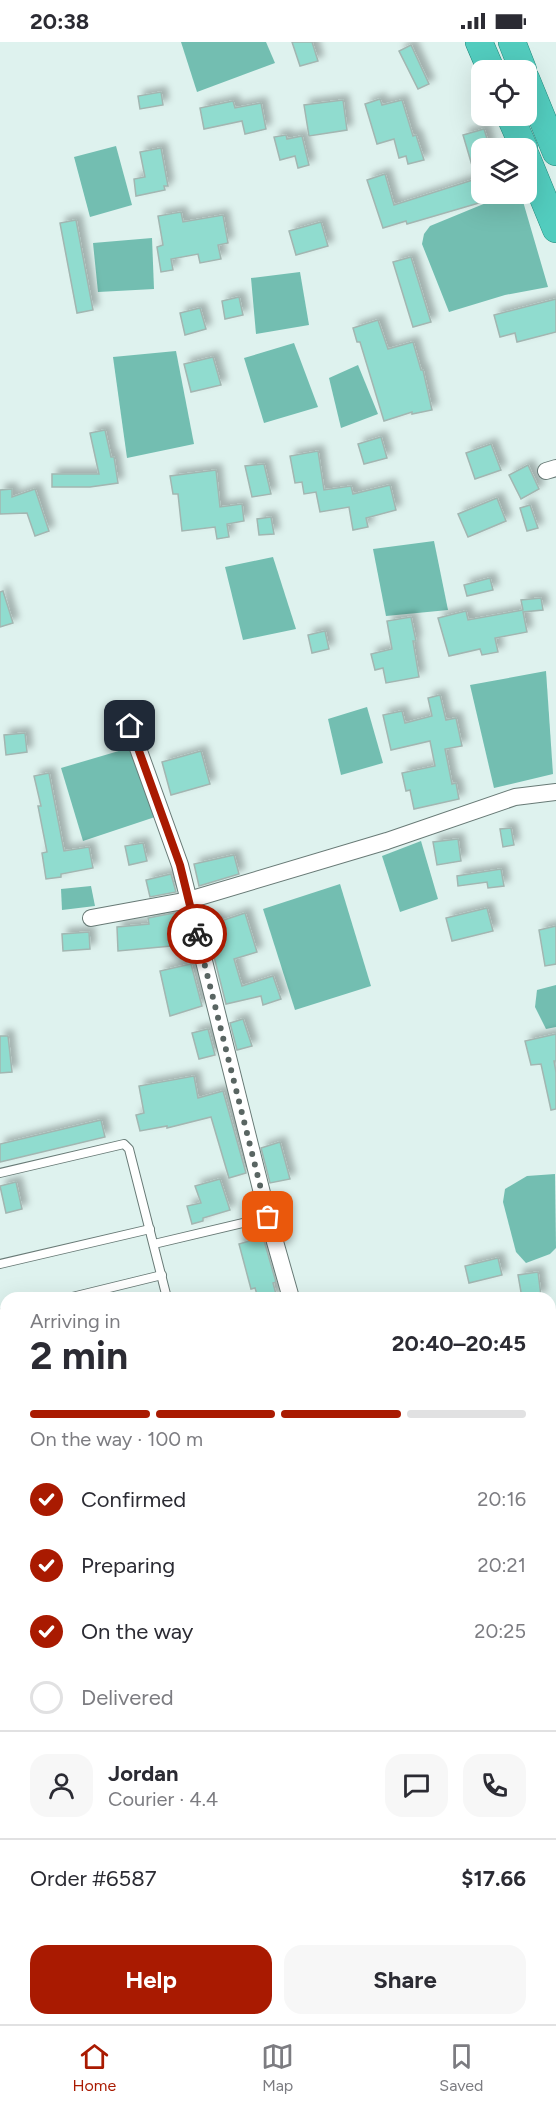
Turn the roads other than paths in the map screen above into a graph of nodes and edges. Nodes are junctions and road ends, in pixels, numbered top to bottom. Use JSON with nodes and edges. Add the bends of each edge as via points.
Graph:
{"nodes":[{"id":1,"x":479,"y":42,"type":"edge"},
{"id":2,"x":512,"y":42,"type":"edge"},
{"id":3,"x":487,"y":60,"type":"edge"},
{"id":4,"x":519,"y":60,"type":"edge"},
{"id":5,"x":537,"y":106,"type":"edge"},
{"id":6,"x":556,"y":152,"type":"edge"},
{"id":7,"x":537,"y":183,"type":"edge"},
{"id":8,"x":556,"y":229,"type":"edge"},
{"id":9,"x":130,"y":726,"type":"dead end"},
{"id":10,"x":556,"y":792,"type":"edge"},
{"id":11,"x":189,"y":900,"type":"junction"},
{"id":12,"x":91,"y":918,"type":"dead end"},
{"id":13,"x":0,"y":1173,"type":"edge"},
{"id":14,"x":268,"y":1217,"type":"junction"},
{"id":15,"x":150,"y":1229,"type":"junction"},
{"id":16,"x":154,"y":1244,"type":"junction"},
{"id":17,"x":0,"y":1264,"type":"edge"},
{"id":18,"x":162,"y":1275,"type":"junction"},
{"id":19,"x":93,"y":1292,"type":"edge"},
{"id":20,"x":166,"y":1292,"type":"edge"},
{"id":21,"x":289,"y":1292,"type":"edge"}],
"edges":[{"from":1,"to":3,"type":"highway"},
{"from":2,"to":4,"type":"highway"},
{"from":5,"to":6,"type":"highway"},
{"from":7,"to":8,"type":"highway"},
{"from":9,"to":11,"type":"street"},
{"from":10,"to":11,"type":"street","via":[[515,797],[387,841]]},
{"from":11,"to":12,"type":"street"},
{"from":11,"to":14,"type":"street"},
{"from":13,"to":15,"type":"lane","via":[[127,1145]]},
{"from":14,"to":16,"type":"lane"},
{"from":14,"to":21,"type":"street"},
{"from":15,"to":16,"type":"lane"},
{"from":15,"to":17,"type":"lane"},
{"from":16,"to":18,"type":"lane"},
{"from":18,"to":19,"type":"lane"},
{"from":18,"to":20,"type":"lane"}]}
